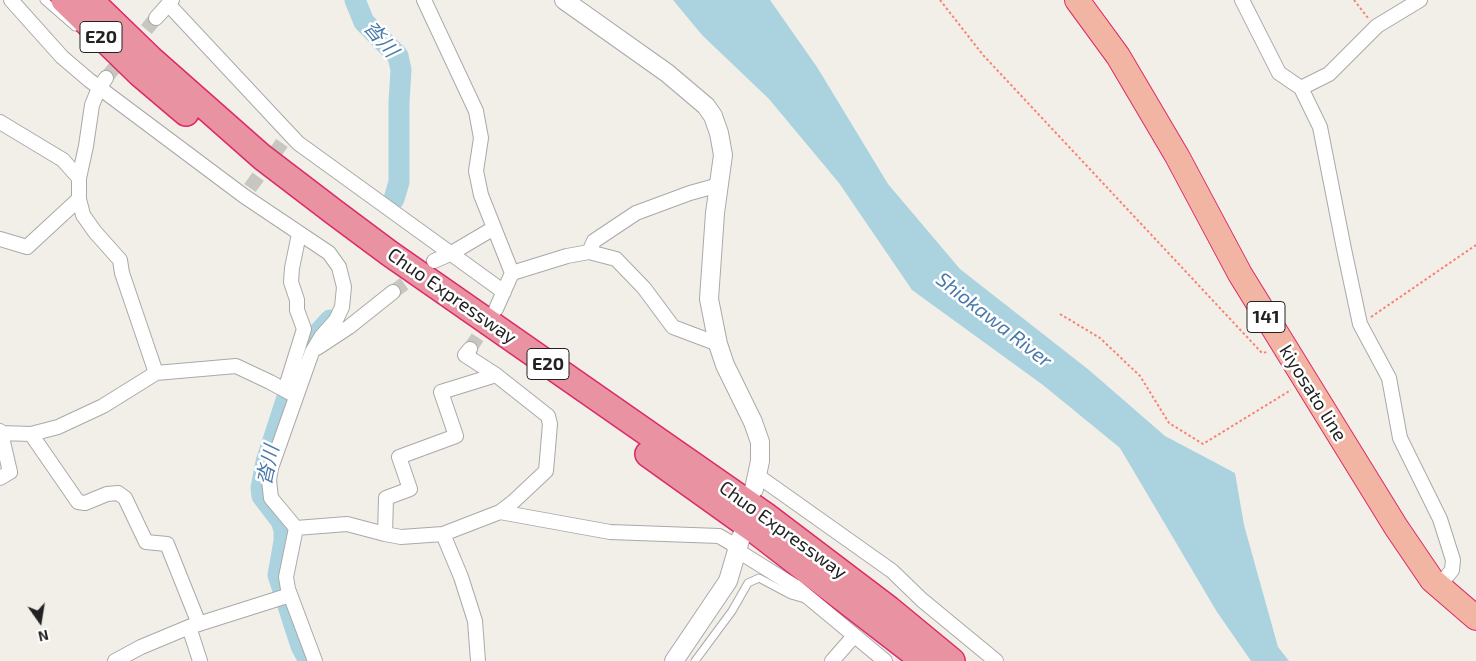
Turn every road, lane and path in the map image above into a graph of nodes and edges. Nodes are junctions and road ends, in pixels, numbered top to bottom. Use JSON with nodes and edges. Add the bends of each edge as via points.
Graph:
{"nodes":[{"id":1,"x":11,"y":0,"type":"edge"},
{"id":2,"x":44,"y":0,"type":"edge"},
{"id":3,"x":64,"y":0,"type":"edge"},
{"id":4,"x":90,"y":0,"type":"edge"},
{"id":5,"x":424,"y":0,"type":"edge"},
{"id":6,"x":564,"y":0,"type":"edge"},
{"id":7,"x":940,"y":0,"type":"edge"},
{"id":8,"x":1077,"y":0,"type":"edge"},
{"id":9,"x":1242,"y":0,"type":"edge"},
{"id":10,"x":1354,"y":0,"type":"edge"},
{"id":11,"x":1420,"y":0,"type":"edge"},
{"id":12,"x":170,"y":2,"type":"edge"},
{"id":13,"x":156,"y":18,"type":"tunnel mouth"},
{"id":14,"x":124,"y":23,"type":"dead end"},
{"id":15,"x":1377,"y":26,"type":"junction"},
{"id":16,"x":78,"y":31,"type":"dead end"},
{"id":17,"x":108,"y":53,"type":"dead end"},
{"id":18,"x":145,"y":66,"type":"junction"},
{"id":19,"x":103,"y":83,"type":"junction"},
{"id":20,"x":1301,"y":88,"type":"junction"},
{"id":21,"x":0,"y":122,"type":"edge"},
{"id":22,"x":78,"y":178,"type":"junction"},
{"id":23,"x":719,"y":185,"type":"junction"},
{"id":24,"x":79,"y":199,"type":"junction"},
{"id":25,"x":494,"y":228,"type":"junction"},
{"id":26,"x":299,"y":234,"type":"junction"},
{"id":27,"x":0,"y":238,"type":"edge"},
{"id":28,"x":1476,"y":245,"type":"edge"},
{"id":29,"x":589,"y":252,"type":"junction"},
{"id":30,"x":450,"y":254,"type":"junction"},
{"id":31,"x":434,"y":261,"type":"tunnel mouth"},
{"id":32,"x":512,"y":274,"type":"junction"},
{"id":33,"x":393,"y":292,"type":"tunnel mouth"},
{"id":34,"x":504,"y":292,"type":"junction"},
{"id":35,"x":496,"y":309,"type":"tunnel mouth"},
{"id":36,"x":1060,"y":314,"type":"dead end"},
{"id":37,"x":1360,"y":324,"type":"junction"},
{"id":38,"x":718,"y":344,"type":"junction"},
{"id":39,"x":1286,"y":348,"type":"junction"},
{"id":40,"x":470,"y":349,"type":"dead end"},
{"id":41,"x":310,"y":357,"type":"junction"},
{"id":42,"x":292,"y":364,"type":"junction"},
{"id":43,"x":156,"y":373,"type":"junction"},
{"id":44,"x":496,"y":376,"type":"junction"},
{"id":45,"x":1306,"y":381,"type":"junction"},
{"id":46,"x":290,"y":393,"type":"junction"},
{"id":47,"x":1,"y":432,"type":"edge"},
{"id":48,"x":31,"y":434,"type":"junction"},
{"id":49,"x":0,"y":478,"type":"edge"},
{"id":50,"x":756,"y":483,"type":"joint"},
{"id":51,"x":500,"y":512,"type":"junction"},
{"id":52,"x":296,"y":528,"type":"junction"},
{"id":53,"x":385,"y":534,"type":"junction"},
{"id":54,"x":442,"y":534,"type":"junction"},
{"id":55,"x":740,"y":544,"type":"junction"},
{"id":56,"x":1439,"y":586,"type":"junction"},
{"id":57,"x":290,"y":595,"type":"junction"},
{"id":58,"x":812,"y":602,"type":"junction"},
{"id":59,"x":1476,"y":618,"type":"edge"},
{"id":60,"x":194,"y":626,"type":"junction"},
{"id":61,"x":854,"y":636,"type":"junction"},
{"id":62,"x":115,"y":661,"type":"edge"},
{"id":63,"x":200,"y":661,"type":"edge"},
{"id":64,"x":315,"y":661,"type":"edge"},
{"id":65,"x":478,"y":661,"type":"edge"},
{"id":66,"x":674,"y":661,"type":"edge"},
{"id":67,"x":695,"y":661,"type":"edge"},
{"id":68,"x":832,"y":661,"type":"edge"},
{"id":69,"x":885,"y":661,"type":"edge"},
{"id":70,"x":924,"y":661,"type":"edge"},
{"id":71,"x":952,"y":661,"type":"edge"},
{"id":72,"x":996,"y":661,"type":"edge"}],
"edges":[{"from":1,"to":19,"type":"street","via":[[62,56]]},
{"from":2,"to":16,"type":"lane"},
{"from":3,"to":18,"type":"highway","name":"Chuo Expressway","number":"E20"},
{"from":4,"to":18,"type":"highway","name":"Chuo Expressway","number":"E20"},
{"from":5,"to":25,"type":"street","via":[[476,111],[481,138],[476,171]]},
{"from":6,"to":23,"type":"street","via":[[667,73],[706,106],[719,133],[723,155]]},
{"from":7,"to":39,"type":"path","via":[[983,55],[1262,353]]},
{"from":8,"to":39,"type":"highway","name":"kiyosato line","number":"141","via":[[1118,56],[1177,156],[1240,274]]},
{"from":9,"to":20,"type":"street","via":[[1279,73]]},
{"from":10,"to":15,"type":"path"},
{"from":11,"to":15,"type":"street"},
{"from":12,"to":13,"type":"street"},
{"from":12,"to":30,"type":"street","via":[[285,138],[298,143]]},
{"from":14,"to":18,"type":"lane"},
{"from":15,"to":20,"type":"street","via":[[1329,74]]},
{"from":17,"to":18,"type":"lane"},
{"from":18,"to":70,"type":"highway","name":"Chuo Expressway","number":"E20","via":[[256,172],[380,268],[749,526]]},
{"from":18,"to":71,"type":"highway","name":"Chuo Expressway","number":"E20","via":[[389,253],[765,515]]},
{"from":19,"to":22,"type":"street","via":[[92,105]]},
{"from":19,"to":26,"type":"street"},
{"from":20,"to":37,"type":"street","via":[[1320,127]]},
{"from":21,"to":22,"type":"street","via":[[63,160]]},
{"from":22,"to":24,"type":"street"},
{"from":23,"to":29,"type":"street","via":[[636,213],[594,242]]},
{"from":23,"to":38,"type":"street","via":[[709,299]]},
{"from":24,"to":27,"type":"street","via":[[27,247]]},
{"from":24,"to":43,"type":"street","via":[[95,232],[120,260]]},
{"from":25,"to":30,"type":"street"},
{"from":25,"to":32,"type":"street"},
{"from":26,"to":41,"type":"street","via":[[329,253],[339,267],[344,287],[342,307],[336,320],[321,336]]},
{"from":26,"to":42,"type":"street","via":[[291,282],[304,329]]},
{"from":28,"to":37,"type":"path"},
{"from":29,"to":32,"type":"street"},
{"from":29,"to":38,"type":"street","via":[[616,259],[644,288],[673,327]]},
{"from":30,"to":31,"type":"street"},
{"from":30,"to":34,"type":"street"},
{"from":32,"to":34,"type":"street"},
{"from":33,"to":41,"type":"street"},
{"from":34,"to":35,"type":"street"},
{"from":36,"to":45,"type":"path","via":[[1100,338],[1140,376],[1169,423],[1203,444]]},
{"from":37,"to":56,"type":"street","via":[[1389,378],[1400,438],[1440,519],[1453,560],[1452,570]]},
{"from":38,"to":50,"type":"street","via":[[760,442]]},
{"from":39,"to":45,"type":"highway","name":"kiyosato line","number":"141"},
{"from":40,"to":44,"type":"street","via":[[465,355]]},
{"from":41,"to":42,"type":"street"},
{"from":41,"to":46,"type":"street"},
{"from":42,"to":46,"type":"street"},
{"from":43,"to":46,"type":"street","via":[[236,366]]},
{"from":43,"to":48,"type":"street","via":[[103,406],[58,427]]},
{"from":44,"to":51,"type":"street","via":[[548,416],[550,424],[546,471]]},
{"from":44,"to":53,"type":"street","via":[[441,392],[456,436],[399,457],[410,489],[386,498]]},
{"from":45,"to":56,"type":"highway","name":"kiyosato line","number":"141","via":[[1396,527]]},
{"from":46,"to":52,"type":"street","via":[[271,468],[269,489],[271,498]]},
{"from":47,"to":48,"type":"street"},
{"from":47,"to":49,"type":"street","via":[[10,472]]},
{"from":48,"to":60,"type":"street","via":[[78,502],[85,504],[107,494],[118,493],[125,498],[146,542],[166,544]]},
{"from":50,"to":72,"type":"street","via":[[892,571]]},
{"from":51,"to":54,"type":"street"},
{"from":51,"to":55,"type":"street","via":[[610,532],[719,536]]},
{"from":52,"to":53,"type":"street","via":[[347,524]]},
{"from":52,"to":57,"type":"street","via":[[286,577]]},
{"from":53,"to":54,"type":"street","via":[[401,537]]},
{"from":54,"to":65,"type":"street","via":[[461,577],[475,621]]},
{"from":55,"to":58,"type":"street"},
{"from":55,"to":66,"type":"street","via":[[728,581]]},
{"from":56,"to":59,"type":"highway","name":"kiyosato line","number":"141"},
{"from":57,"to":60,"type":"street"},
{"from":57,"to":64,"type":"street"},
{"from":58,"to":61,"type":"street"},
{"from":58,"to":67,"type":"lane","via":[[759,578],[748,583]]},
{"from":60,"to":62,"type":"street"},
{"from":60,"to":63,"type":"street"},
{"from":61,"to":68,"type":"street"},
{"from":61,"to":69,"type":"street"}]}
